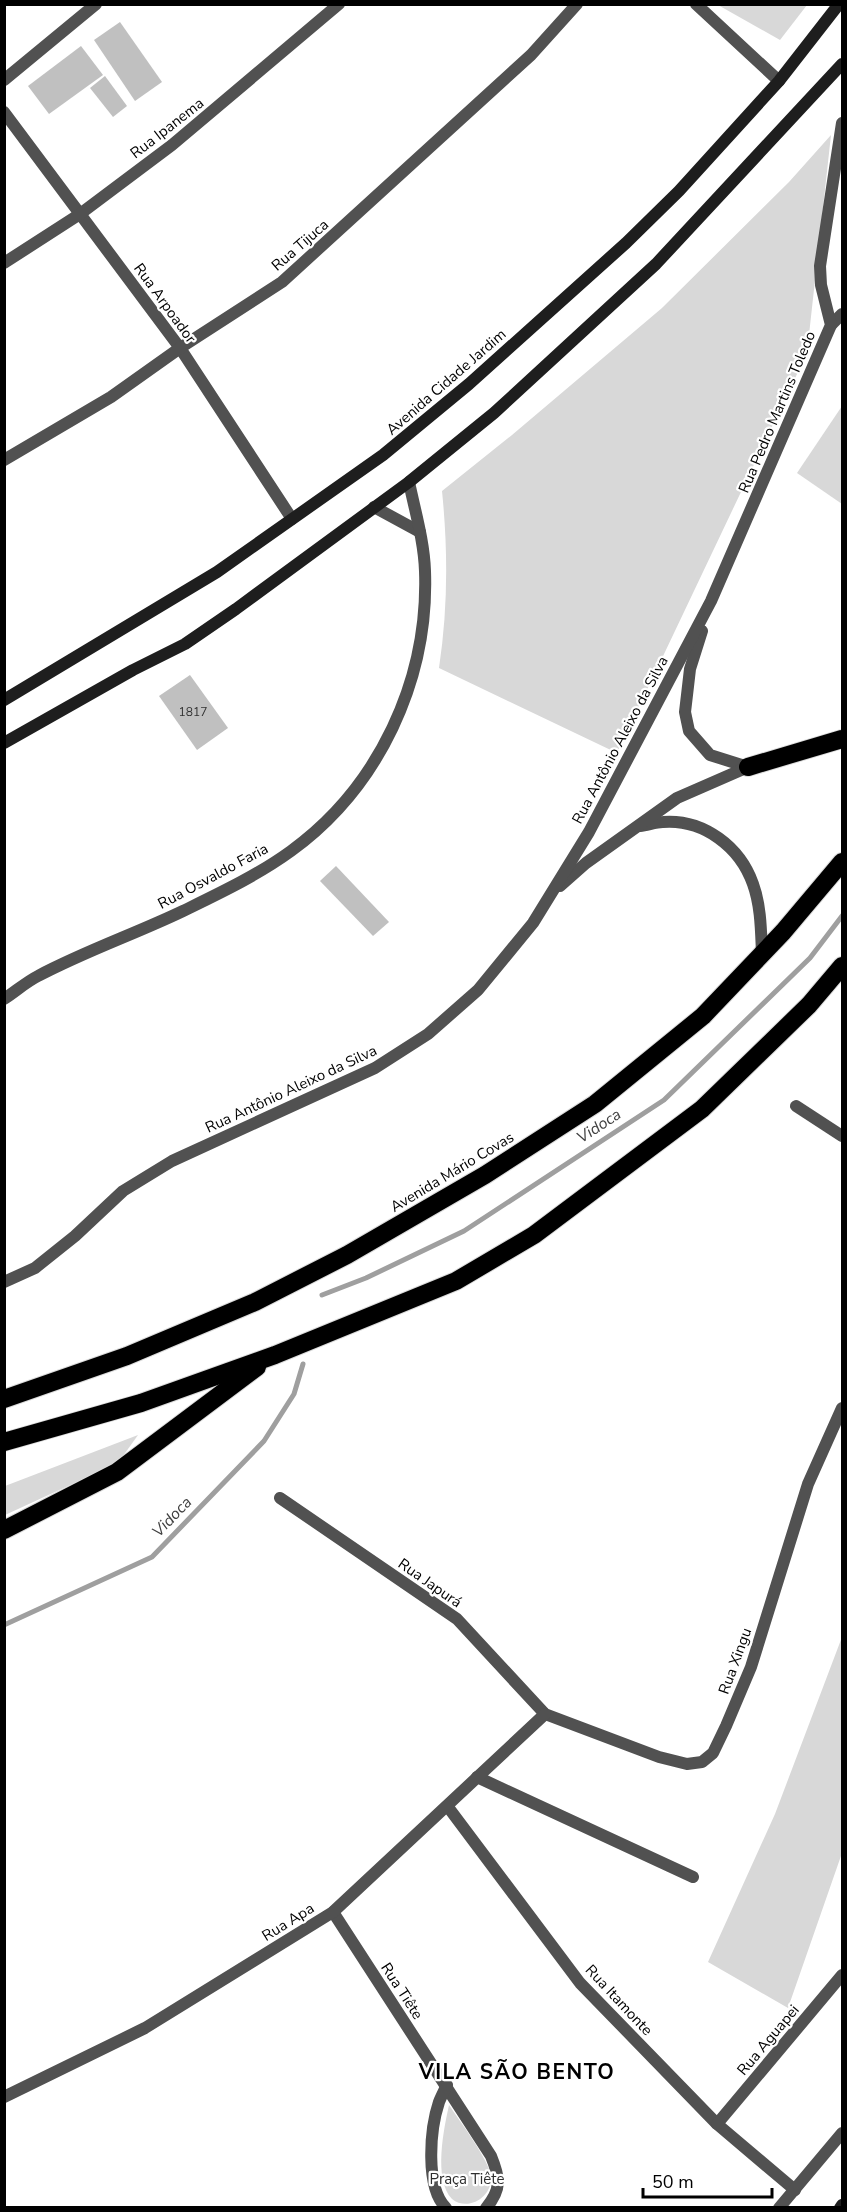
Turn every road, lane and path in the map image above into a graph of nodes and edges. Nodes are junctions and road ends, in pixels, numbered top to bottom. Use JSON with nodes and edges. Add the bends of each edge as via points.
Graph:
{"nodes":[{"id":1,"x":96,"y":4,"type":"edge"},
{"id":2,"x":339,"y":4,"type":"edge"},
{"id":3,"x":577,"y":4,"type":"edge"},
{"id":4,"x":696,"y":4,"type":"edge"},
{"id":5,"x":839,"y":4,"type":"edge"},
{"id":6,"x":843,"y":64,"type":"edge"},
{"id":7,"x":4,"y":80,"type":"edge"},
{"id":8,"x":779,"y":81,"type":"junction"},
{"id":9,"x":4,"y":112,"type":"edge"},
{"id":10,"x":843,"y":123,"type":"edge"},
{"id":11,"x":80,"y":214,"type":"junction"},
{"id":12,"x":4,"y":263,"type":"edge"},
{"id":13,"x":843,"y":314,"type":"edge"},
{"id":14,"x":831,"y":325,"type":"junction"},
{"id":15,"x":180,"y":348,"type":"junction"},
{"id":16,"x":4,"y":460,"type":"edge"},
{"id":17,"x":409,"y":482,"type":"junction"},
{"id":18,"x":374,"y":507,"type":"junction"},
{"id":19,"x":292,"y":519,"type":"junction"},
{"id":20,"x":420,"y":532,"type":"junction"},
{"id":21,"x":711,"y":601,"type":"junction"},
{"id":22,"x":4,"y":700,"type":"edge"},
{"id":23,"x":843,"y":739,"type":"edge"},
{"id":24,"x":4,"y":743,"type":"edge"},
{"id":25,"x":748,"y":766,"type":"junction"},
{"id":26,"x":633,"y":828,"type":"junction"},
{"id":27,"x":843,"y":862,"type":"edge"},
{"id":28,"x":551,"y":894,"type":"junction"},
{"id":29,"x":762,"y":954,"type":"junction"},
{"id":30,"x":843,"y":966,"type":"edge"},
{"id":31,"x":4,"y":999,"type":"edge"},
{"id":32,"x":796,"y":1106,"type":"dead end"},
{"id":33,"x":843,"y":1136,"type":"edge"},
{"id":34,"x":4,"y":1282,"type":"edge"},
{"id":35,"x":275,"y":1355,"type":"junction"},
{"id":36,"x":4,"y":1399,"type":"edge"},
{"id":37,"x":843,"y":1408,"type":"edge"},
{"id":38,"x":4,"y":1442,"type":"edge"},
{"id":39,"x":280,"y":1498,"type":"dead end"},
{"id":40,"x":4,"y":1530,"type":"edge"},
{"id":41,"x":545,"y":1714,"type":"junction"},
{"id":42,"x":477,"y":1778,"type":"junction"},
{"id":43,"x":448,"y":1807,"type":"junction"},
{"id":44,"x":693,"y":1877,"type":"dead end"},
{"id":45,"x":333,"y":1912,"type":"junction"},
{"id":46,"x":843,"y":1975,"type":"edge"},
{"id":47,"x":447,"y":2085,"type":"junction"},
{"id":48,"x":4,"y":2097,"type":"edge"},
{"id":49,"x":717,"y":2124,"type":"junction"},
{"id":50,"x":843,"y":2133,"type":"edge"},
{"id":51,"x":795,"y":2190,"type":"junction"},
{"id":52,"x":446,"y":2208,"type":"edge"},
{"id":53,"x":486,"y":2208,"type":"edge"},
{"id":54,"x":779,"y":2208,"type":"edge"}],
"edges":[{"from":1,"to":7,"type":"street"},
{"from":2,"to":11,"type":"street","name":"Rua Ipanema","via":[[172,145]]},
{"from":3,"to":15,"type":"street","name":"Rua Tijuca","via":[[531,55],[282,282]]},
{"from":4,"to":8,"type":"street"},
{"from":5,"to":8,"type":"main road","name":"Avenida Cidade Jardim"},
{"from":6,"to":17,"type":"main road","via":[[647,272],[494,412]]},
{"from":8,"to":19,"type":"main road","name":"Avenida Cidade Jardim","via":[[626,243],[469,384],[383,455]]},
{"from":9,"to":11,"type":"street","name":"Rua Arpoador"},
{"from":10,"to":14,"type":"street","name":"Rua Pedro Martins Toledo","via":[[820,266]]},
{"from":11,"to":12,"type":"street","name":"Rua Ipanema"},
{"from":11,"to":15,"type":"street","name":"Rua Arpoador"},
{"from":13,"to":14,"type":"street"},
{"from":14,"to":21,"type":"street","name":"Rua Pedro Martins Toledo"},
{"from":15,"to":16,"type":"street","name":"Rua Tijuca","via":[[111,397]]},
{"from":15,"to":19,"type":"street","name":"Rua Arpoador"},
{"from":17,"to":18,"type":"main road"},
{"from":17,"to":20,"type":"street","name":"Rua Osvaldo Faria"},
{"from":18,"to":20,"type":"street"},
{"from":18,"to":24,"type":"main road","via":[[185,644]]},
{"from":19,"to":22,"type":"main road","name":"Avenida Cidade Jardim","via":[[217,572]]},
{"from":20,"to":31,"type":"street","name":"Rua Osvaldo Faria","via":[[425,600],[419,650],[406,698],[383,748],[350,794],[321,826],[244,880],[36,977]]},
{"from":21,"to":25,"type":"street","via":[[690,669],[685,711],[689,731],[710,755]]},
{"from":21,"to":28,"type":"street","name":"Rua Antônio Aleixo da Silva","via":[[589,832]]},
{"from":23,"to":25,"type":"highway"},
{"from":25,"to":26,"type":"street","via":[[676,798]]},
{"from":26,"to":28,"type":"street"},
{"from":26,"to":29,"type":"street","via":[[664,822],[687,824],[728,845],[742,860],[753,884]]},
{"from":27,"to":29,"type":"highway","name":"Avenida Mário Covas"},
{"from":28,"to":34,"type":"street","name":"Rua Antônio Aleixo da Silva","via":[[533,924],[478,990],[428,1034],[375,1068],[172,1161],[123,1191],[35,1268]]},
{"from":29,"to":36,"type":"highway","name":"Avenida Mário Covas","via":[[703,1016],[594,1104],[485,1175],[347,1255],[255,1302],[127,1356]]},
{"from":30,"to":35,"type":"highway","via":[[809,1005],[702,1109],[534,1235],[456,1281]]},
{"from":32,"to":33,"type":"street"},
{"from":35,"to":38,"type":"highway","via":[[141,1403]]},
{"from":35,"to":40,"type":"highway","via":[[117,1472]]},
{"from":37,"to":41,"type":"street","name":"Rua Xingu","via":[[808,1484],[751,1667],[713,1753],[702,1762],[687,1764]]},
{"from":39,"to":41,"type":"street","name":"Rua Japurá","via":[[457,1619]]},
{"from":41,"to":42,"type":"street","name":"Rua Apa"},
{"from":42,"to":43,"type":"street","name":"Rua Apa"},
{"from":42,"to":44,"type":"street"},
{"from":43,"to":45,"type":"street","name":"Rua Apa"},
{"from":43,"to":49,"type":"street","name":"Rua Itamonte","via":[[580,1983]]},
{"from":45,"to":47,"type":"street","name":"Rua Tiête"},
{"from":45,"to":48,"type":"street","name":"Rua Apa","via":[[145,2028]]},
{"from":46,"to":49,"type":"street","name":"Rua Aguapei"},
{"from":47,"to":52,"type":"street","via":[[434,2125],[432,2154],[433,2183]]},
{"from":47,"to":53,"type":"street","name":"Rua Tiête","via":[[499,2174],[496,2193]]},
{"from":49,"to":51,"type":"street","name":"Rua Itamonte"},
{"from":50,"to":51,"type":"street"},
{"from":51,"to":54,"type":"street"}]}
